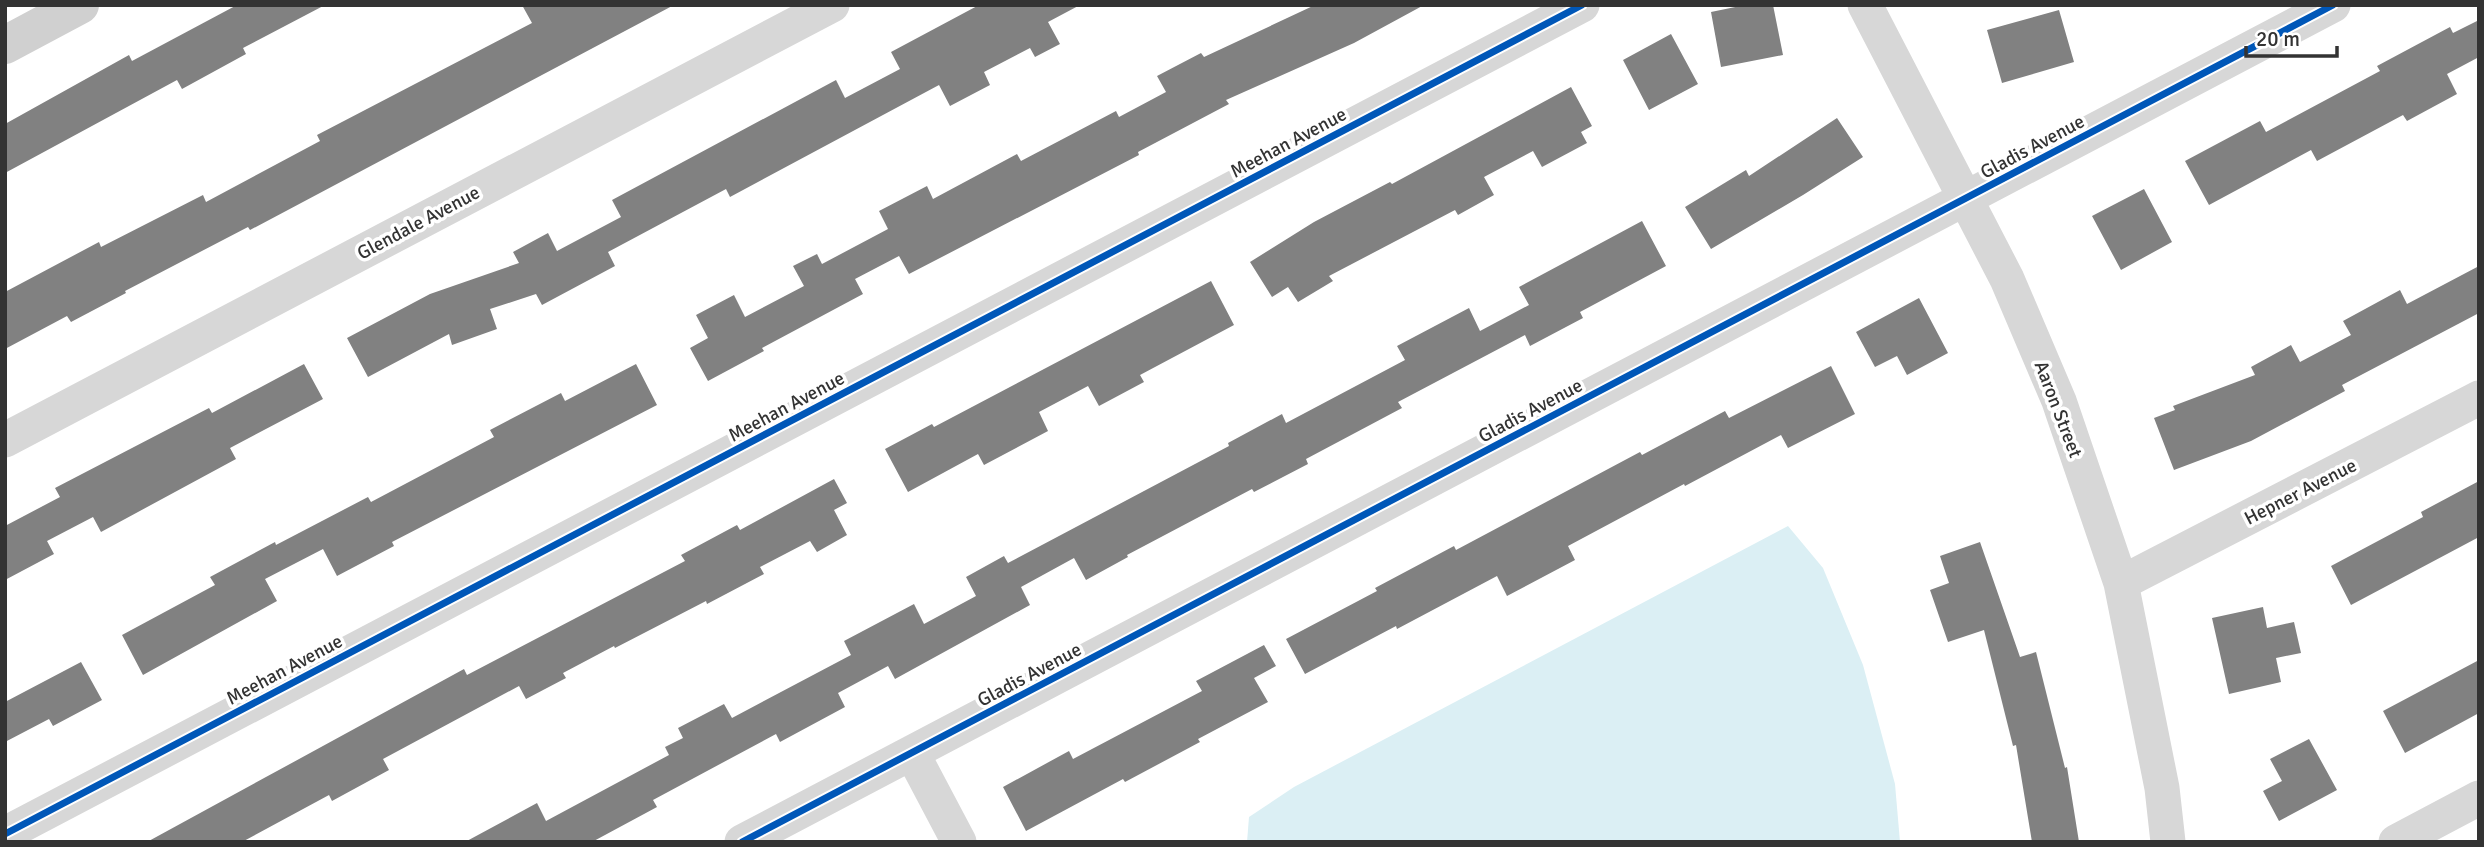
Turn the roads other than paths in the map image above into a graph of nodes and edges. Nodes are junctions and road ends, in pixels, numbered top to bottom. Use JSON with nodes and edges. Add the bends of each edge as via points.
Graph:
{"nodes":[{"id":1,"x":80,"y":5,"type":"edge"},
{"id":2,"x":832,"y":5,"type":"edge"},
{"id":3,"x":1582,"y":5,"type":"edge"},
{"id":4,"x":1865,"y":5,"type":"edge"},
{"id":5,"x":2333,"y":5,"type":"edge"},
{"id":6,"x":5,"y":45,"type":"edge"},
{"id":7,"x":1967,"y":198,"type":"junction"},
{"id":8,"x":2479,"y":398,"type":"edge"},
{"id":9,"x":5,"y":440,"type":"edge"},
{"id":10,"x":2121,"y":583,"type":"junction"},
{"id":11,"x":912,"y":752,"type":"junction"},
{"id":12,"x":2479,"y":798,"type":"edge"},
{"id":13,"x":5,"y":834,"type":"edge"},
{"id":14,"x":742,"y":842,"type":"edge"},
{"id":15,"x":959,"y":842,"type":"edge"},
{"id":16,"x":2168,"y":842,"type":"edge"},
{"id":17,"x":2396,"y":842,"type":"edge"}],
"edges":[{"from":1,"to":6,"type":"street"},
{"from":2,"to":9,"type":"street","name":"Glendale Avenue"},
{"from":3,"to":13,"type":"street","name":"Meehan Avenue"},
{"from":4,"to":7,"type":"street","name":"Aaron Street"},
{"from":5,"to":7,"type":"street","name":"Gladis Avenue"},
{"from":7,"to":10,"type":"street","name":"Aaron Street","via":[[2059,401]]},
{"from":7,"to":11,"type":"street","name":"Gladis Avenue"},
{"from":8,"to":10,"type":"street","name":"Hepner Avenue"},
{"from":10,"to":16,"type":"street","name":"Aaron Street","via":[[2162,788]]},
{"from":11,"to":14,"type":"street","name":"Gladis Avenue"},
{"from":11,"to":15,"type":"street"},
{"from":12,"to":17,"type":"street"}]}
